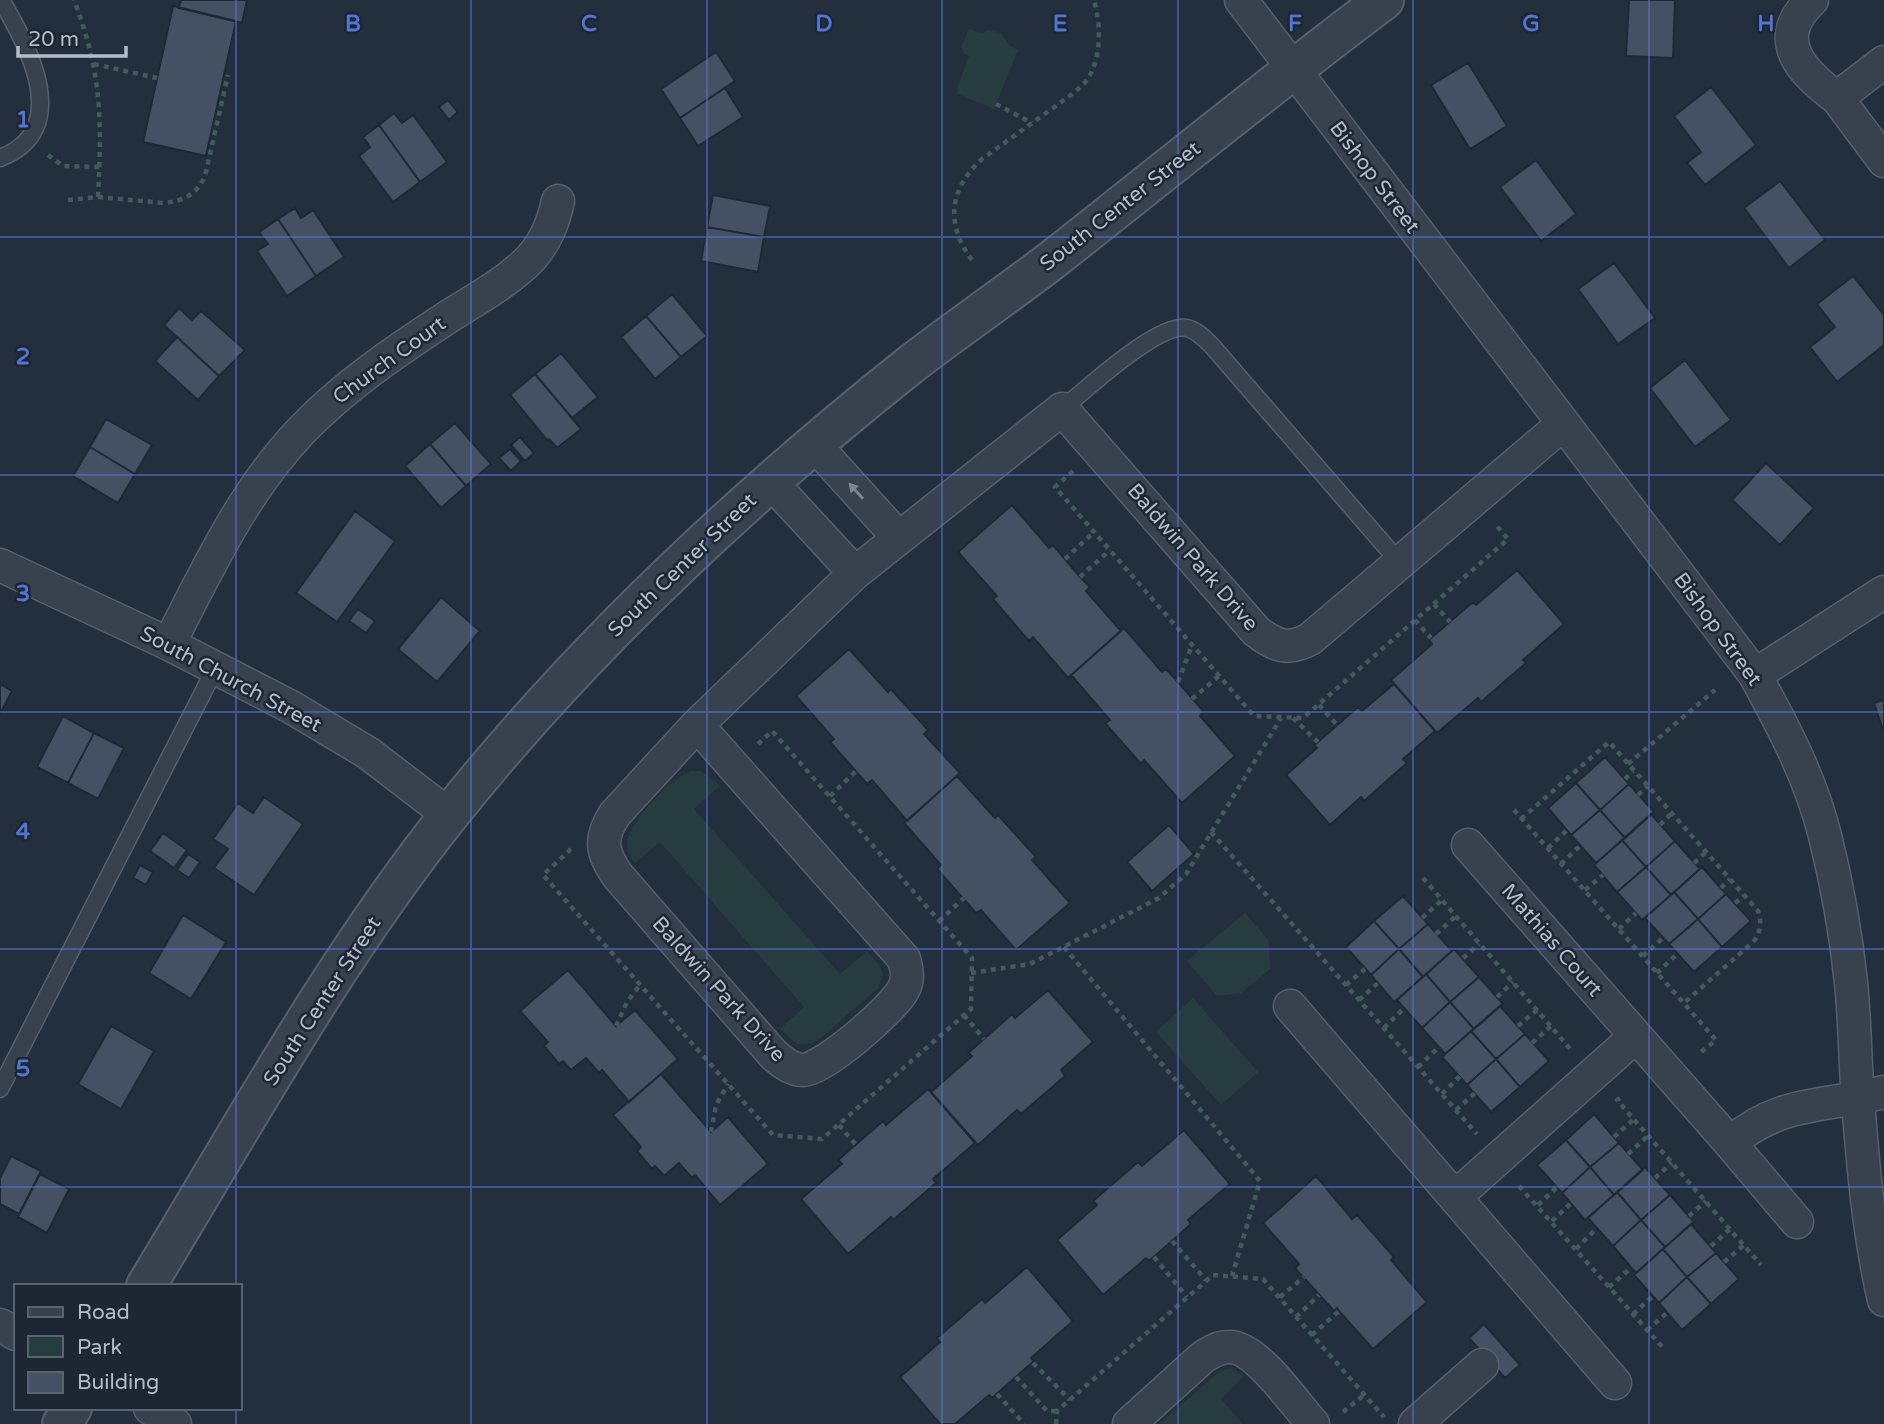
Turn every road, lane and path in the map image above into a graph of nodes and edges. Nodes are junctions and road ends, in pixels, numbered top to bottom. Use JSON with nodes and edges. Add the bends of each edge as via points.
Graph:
{"nodes":[{"id":1,"x":1,"y":0,"type":"edge"},
{"id":2,"x":74,"y":0,"type":"edge"},
{"id":3,"x":1094,"y":0,"type":"edge"},
{"id":4,"x":1241,"y":0,"type":"edge"},
{"id":5,"x":1384,"y":0,"type":"edge"},
{"id":6,"x":1812,"y":0,"type":"edge"},
{"id":7,"x":1884,"y":62,"type":"edge"},
{"id":8,"x":94,"y":64,"type":"junction"},
{"id":9,"x":1292,"y":69,"type":"junction"},
{"id":10,"x":228,"y":75,"type":"dead end"},
{"id":11,"x":157,"y":78,"type":"dead end"},
{"id":12,"x":1837,"y":98,"type":"junction"},
{"id":13,"x":996,"y":104,"type":"dead end"},
{"id":14,"x":1032,"y":123,"type":"junction"},
{"id":15,"x":27,"y":138,"type":"junction"},
{"id":16,"x":0,"y":158,"type":"edge"},
{"id":17,"x":1884,"y":161,"type":"edge"},
{"id":18,"x":99,"y":167,"type":"junction"},
{"id":19,"x":98,"y":197,"type":"junction"},
{"id":20,"x":68,"y":200,"type":"dead end"},
{"id":21,"x":558,"y":201,"type":"dead end"},
{"id":22,"x":972,"y":260,"type":"dead end"},
{"id":23,"x":1062,"y":409,"type":"junction"},
{"id":24,"x":1563,"y":424,"type":"junction"},
{"id":25,"x":814,"y":444,"type":"junction"},
{"id":26,"x":770,"y":481,"type":"junction"},
{"id":27,"x":1094,"y":532,"type":"dead end"},
{"id":28,"x":898,"y":537,"type":"junction"},
{"id":29,"x":1110,"y":550,"type":"dead end"},
{"id":30,"x":1065,"y":559,"type":"dead end"},
{"id":31,"x":1399,"y":563,"type":"junction"},
{"id":32,"x":0,"y":565,"type":"edge"},
{"id":33,"x":855,"y":573,"type":"junction"},
{"id":34,"x":1080,"y":577,"type":"dead end"},
{"id":35,"x":1884,"y":592,"type":"edge"},
{"id":36,"x":1434,"y":604,"type":"dead end"},
{"id":37,"x":1415,"y":620,"type":"dead end"},
{"id":38,"x":1450,"y":622,"type":"dead end"},
{"id":39,"x":1431,"y":638,"type":"dead end"},
{"id":40,"x":169,"y":644,"type":"junction"},
{"id":41,"x":1192,"y":644,"type":"dead end"},
{"id":42,"x":216,"y":667,"type":"junction"},
{"id":43,"x":1755,"y":675,"type":"junction"},
{"id":44,"x":1219,"y":676,"type":"dead end"},
{"id":45,"x":1178,"y":682,"type":"dead end"},
{"id":46,"x":1715,"y":690,"type":"dead end"},
{"id":47,"x":1192,"y":698,"type":"dead end"},
{"id":48,"x":1319,"y":705,"type":"dead end"},
{"id":49,"x":1281,"y":717,"type":"dead end"},
{"id":50,"x":1293,"y":718,"type":"dead end"},
{"id":51,"x":697,"y":725,"type":"junction"},
{"id":52,"x":1337,"y":725,"type":"dead end"},
{"id":53,"x":1318,"y":742,"type":"dead end"},
{"id":54,"x":754,"y":748,"type":"dead end"},
{"id":55,"x":1628,"y":764,"type":"junction"},
{"id":56,"x":856,"y":771,"type":"dead end"},
{"id":57,"x":1633,"y":771,"type":"junction"},
{"id":58,"x":1625,"y":779,"type":"dead end"},
{"id":59,"x":1648,"y":786,"type":"junction"},
{"id":60,"x":1639,"y":795,"type":"dead end"},
{"id":61,"x":830,"y":796,"type":"junction"},
{"id":62,"x":1514,"y":810,"type":"dead end"},
{"id":63,"x":1671,"y":814,"type":"junction"},
{"id":64,"x":449,"y":815,"type":"junction"},
{"id":65,"x":1521,"y":819,"type":"junction"},
{"id":66,"x":1660,"y":825,"type":"dead end"},
{"id":67,"x":1567,"y":830,"type":"dead end"},
{"id":68,"x":1211,"y":832,"type":"junction"},
{"id":69,"x":1468,"y":845,"type":"dead end"},
{"id":70,"x":1581,"y":845,"type":"dead end"},
{"id":71,"x":1548,"y":848,"type":"junction"},
{"id":72,"x":568,"y":850,"type":"dead end"},
{"id":73,"x":1706,"y":852,"type":"junction"},
{"id":74,"x":1694,"y":863,"type":"dead end"},
{"id":75,"x":1561,"y":864,"type":"junction"},
{"id":76,"x":1603,"y":875,"type":"dead end"},
{"id":77,"x":1423,"y":878,"type":"dead end"},
{"id":78,"x":1730,"y":880,"type":"junction"},
{"id":79,"x":1721,"y":888,"type":"dead end"},
{"id":80,"x":1585,"y":890,"type":"junction"},
{"id":81,"x":1744,"y":896,"type":"junction"},
{"id":82,"x":964,"y":898,"type":"dead end"},
{"id":83,"x":1442,"y":900,"type":"junction"},
{"id":84,"x":1735,"y":904,"type":"dead end"},
{"id":85,"x":1636,"y":913,"type":"dead end"},
{"id":86,"x":1456,"y":916,"type":"junction"},
{"id":87,"x":1422,"y":918,"type":"dead end"},
{"id":88,"x":939,"y":921,"type":"junction"},
{"id":89,"x":1619,"y":929,"type":"junction"},
{"id":90,"x":1436,"y":934,"type":"dead end"},
{"id":91,"x":1663,"y":938,"type":"dead end"},
{"id":92,"x":1479,"y":944,"type":"junction"},
{"id":93,"x":1064,"y":947,"type":"junction"},
{"id":94,"x":1677,"y":954,"type":"dead end"},
{"id":95,"x":1643,"y":956,"type":"junction"},
{"id":96,"x":1463,"y":958,"type":"dead end"},
{"id":97,"x":1365,"y":969,"type":"dead end"},
{"id":98,"x":1657,"y":972,"type":"junction"},
{"id":99,"x":971,"y":973,"type":"junction"},
{"id":100,"x":1513,"y":982,"type":"junction"},
{"id":101,"x":1378,"y":983,"type":"dead end"},
{"id":102,"x":640,"y":985,"type":"junction"},
{"id":103,"x":1346,"y":985,"type":"junction"},
{"id":104,"x":1497,"y":997,"type":"dead end"},
{"id":105,"x":1359,"y":1000,"type":"junction"},
{"id":106,"x":1684,"y":1003,"type":"junction"},
{"id":107,"x":1290,"y":1006,"type":"dead end"},
{"id":108,"x":1404,"y":1008,"type":"dead end"},
{"id":109,"x":1537,"y":1010,"type":"junction"},
{"id":110,"x":964,"y":1015,"type":"junction"},
{"id":111,"x":616,"y":1026,"type":"dead end"},
{"id":112,"x":1518,"y":1026,"type":"dead end"},
{"id":113,"x":1551,"y":1026,"type":"junction"},
{"id":114,"x":1384,"y":1028,"type":"junction"},
{"id":115,"x":1636,"y":1036,"type":"junction"},
{"id":116,"x":984,"y":1039,"type":"dead end"},
{"id":117,"x":1532,"y":1043,"type":"dead end"},
{"id":118,"x":1439,"y":1047,"type":"dead end"},
{"id":119,"x":1702,"y":1052,"type":"dead end"},
{"id":120,"x":1580,"y":1059,"type":"dead end"},
{"id":121,"x":1418,"y":1066,"type":"junction"},
{"id":122,"x":1460,"y":1076,"type":"dead end"},
{"id":123,"x":728,"y":1084,"type":"junction"},
{"id":124,"x":0,"y":1089,"type":"edge"},
{"id":125,"x":1626,"y":1092,"type":"dead end"},
{"id":126,"x":1475,"y":1093,"type":"dead end"},
{"id":127,"x":1442,"y":1094,"type":"junction"},
{"id":128,"x":1871,"y":1096,"type":"edge"},
{"id":129,"x":1456,"y":1110,"type":"junction"},
{"id":130,"x":1634,"y":1119,"type":"junction"},
{"id":131,"x":838,"y":1125,"type":"junction"},
{"id":132,"x":711,"y":1132,"type":"dead end"},
{"id":133,"x":1648,"y":1136,"type":"junction"},
{"id":134,"x":1614,"y":1137,"type":"dead end"},
{"id":135,"x":1484,"y":1142,"type":"dead end"},
{"id":136,"x":1730,"y":1143,"type":"junction"},
{"id":137,"x":856,"y":1145,"type":"dead end"},
{"id":138,"x":1628,"y":1154,"type":"dead end"},
{"id":139,"x":1672,"y":1163,"type":"junction"},
{"id":140,"x":1655,"y":1178,"type":"dead end"},
{"id":141,"x":1556,"y":1188,"type":"dead end"},
{"id":142,"x":1511,"y":1193,"type":"dead end"},
{"id":143,"x":1455,"y":1197,"type":"junction"},
{"id":144,"x":1706,"y":1202,"type":"junction"},
{"id":145,"x":1571,"y":1203,"type":"dead end"},
{"id":146,"x":1538,"y":1205,"type":"junction"},
{"id":147,"x":1689,"y":1216,"type":"dead end"},
{"id":148,"x":1552,"y":1221,"type":"junction"},
{"id":149,"x":1797,"y":1222,"type":"dead end"},
{"id":150,"x":1597,"y":1228,"type":"dead end"},
{"id":151,"x":1730,"y":1229,"type":"junction"},
{"id":152,"x":1172,"y":1241,"type":"dead end"},
{"id":153,"x":1744,"y":1245,"type":"junction"},
{"id":154,"x":1711,"y":1246,"type":"dead end"},
{"id":155,"x":1576,"y":1249,"type":"junction"},
{"id":156,"x":1154,"y":1257,"type":"dead end"},
{"id":157,"x":1724,"y":1262,"type":"dead end"},
{"id":158,"x":1761,"y":1265,"type":"dead end"},
{"id":159,"x":1632,"y":1267,"type":"dead end"},
{"id":160,"x":1233,"y":1276,"type":"dead end"},
{"id":161,"x":1304,"y":1277,"type":"dead end"},
{"id":162,"x":1206,"y":1280,"type":"dead end"},
{"id":163,"x":147,"y":1284,"type":"edge"},
{"id":164,"x":1609,"y":1287,"type":"junction"},
{"id":165,"x":1319,"y":1295,"type":"dead end"},
{"id":166,"x":1653,"y":1296,"type":"dead end"},
{"id":167,"x":1187,"y":1297,"type":"dead end"},
{"id":168,"x":1280,"y":1297,"type":"dead end"},
{"id":169,"x":1884,"y":1300,"type":"edge"},
{"id":170,"x":1339,"y":1311,"type":"dead end"},
{"id":171,"x":1667,"y":1313,"type":"dead end"},
{"id":172,"x":1633,"y":1314,"type":"junction"},
{"id":173,"x":1296,"y":1317,"type":"dead end"},
{"id":174,"x":1647,"y":1330,"type":"junction"},
{"id":175,"x":1312,"y":1335,"type":"dead end"},
{"id":176,"x":1665,"y":1350,"type":"dead end"},
{"id":177,"x":1033,"y":1363,"type":"dead end"},
{"id":178,"x":1482,"y":1365,"type":"dead end"},
{"id":179,"x":1016,"y":1377,"type":"dead end"},
{"id":180,"x":1615,"y":1383,"type":"dead end"},
{"id":181,"x":997,"y":1394,"type":"dead end"},
{"id":182,"x":1364,"y":1395,"type":"dead end"},
{"id":183,"x":1070,"y":1400,"type":"dead end"},
{"id":184,"x":153,"y":1410,"type":"edge"},
{"id":185,"x":1057,"y":1411,"type":"dead end"},
{"id":186,"x":1324,"y":1421,"type":"edge"},
{"id":187,"x":175,"y":1424,"type":"edge"},
{"id":188,"x":1024,"y":1424,"type":"edge"},
{"id":189,"x":1129,"y":1424,"type":"edge"},
{"id":190,"x":1415,"y":1424,"type":"edge"}],
"edges":[{"from":1,"to":15,"type":"lane","via":[[30,55],[40,90],[37,121]]},
{"from":2,"to":8,"type":"path"},
{"from":3,"to":14,"type":"path","via":[[1098,40],[1092,70],[1071,95]]},
{"from":4,"to":9,"type":"street","name":"Bishop Street"},
{"from":5,"to":9,"type":"street","name":"South Center Street"},
{"from":6,"to":12,"type":"street","via":[[1800,11],[1791,30],[1793,46],[1798,63]]},
{"from":7,"to":12,"type":"street"},
{"from":8,"to":11,"type":"path"},
{"from":8,"to":18,"type":"path","via":[[101,110]]},
{"from":9,"to":24,"type":"street","name":"Bishop Street"},
{"from":9,"to":25,"type":"street","name":"South Center Street"},
{"from":10,"to":19,"type":"path","via":[[205,176],[192,195],[164,203]]},
{"from":12,"to":17,"type":"street"},
{"from":13,"to":14,"type":"path"},
{"from":14,"to":22,"type":"path","via":[[982,159],[959,186],[954,219]]},
{"from":15,"to":16,"type":"lane"},
{"from":15,"to":18,"type":"path","via":[[63,166]]},
{"from":18,"to":19,"type":"path"},
{"from":19,"to":20,"type":"path"},
{"from":21,"to":40,"type":"street","name":"Church Court","via":[[553,224],[530,259],[496,287],[360,377],[300,431],[241,510]]},
{"from":23,"to":28,"type":"street","name":"Baldwin Park Drive"},
{"from":23,"to":31,"type":"lane","via":[[1158,335],[1187,328],[1213,347]]},
{"from":23,"to":31,"type":"street","name":"Baldwin Park Drive","via":[[1269,641],[1283,647],[1310,639]]},
{"from":24,"to":31,"type":"street","name":"Baldwin Park Drive"},
{"from":24,"to":43,"type":"street","name":"Bishop Street"},
{"from":25,"to":26,"type":"street","name":"South Center Street"},
{"from":28,"to":25,"type":"street","one_way":true},
{"from":26,"to":33,"type":"street"},
{"from":26,"to":64,"type":"street","name":"South Center Street","via":[[605,638]]},
{"from":27,"to":30,"type":"path"},
{"from":28,"to":33,"type":"street","name":"Baldwin Park Drive"},
{"from":29,"to":34,"type":"path"},
{"from":32,"to":40,"type":"street","name":"South Church Street"},
{"from":33,"to":51,"type":"street","name":"Baldwin Park Drive"},
{"from":35,"to":43,"type":"street"},
{"from":36,"to":38,"type":"path"},
{"from":37,"to":39,"type":"path"},
{"from":40,"to":42,"type":"street","name":"South Church Street"},
{"from":41,"to":45,"type":"path"},
{"from":42,"to":64,"type":"street","name":"South Church Street","via":[[368,753]]},
{"from":42,"to":124,"type":"lane"},
{"from":43,"to":128,"type":"street","name":"Bishop Street","via":[[1808,783],[1825,834]]},
{"from":44,"to":47,"type":"path"},
{"from":46,"to":55,"type":"path"},
{"from":48,"to":52,"type":"path"},
{"from":49,"to":68,"type":"path"},
{"from":50,"to":53,"type":"path"},
{"from":51,"to":51,"type":"street","name":"Baldwin Park Drive","via":[[904,959],[908,974],[895,1002],[818,1066],[802,1070],[775,1055],[609,862],[603,844],[606,828]]},
{"from":54,"to":61,"type":"path","via":[[772,731]]},
{"from":55,"to":57,"type":"path"},
{"from":55,"to":65,"type":"path","via":[[1609,742]]},
{"from":56,"to":61,"type":"path"},
{"from":57,"to":58,"type":"path"},
{"from":57,"to":59,"type":"path"},
{"from":59,"to":60,"type":"path"},
{"from":59,"to":63,"type":"path"},
{"from":61,"to":88,"type":"path"},
{"from":62,"to":65,"type":"path"},
{"from":63,"to":66,"type":"path"},
{"from":63,"to":73,"type":"path"},
{"from":64,"to":163,"type":"street","name":"South Center Street","via":[[298,1035]]},
{"from":65,"to":71,"type":"path"},
{"from":67,"to":71,"type":"path"},
{"from":68,"to":93,"type":"path","via":[[1186,874],[1159,898]]},
{"from":68,"to":103,"type":"path"},
{"from":69,"to":115,"type":"street","name":"Mathias Court"},
{"from":70,"to":75,"type":"path"},
{"from":71,"to":75,"type":"path"},
{"from":72,"to":102,"type":"path","via":[[543,875]]},
{"from":73,"to":74,"type":"path"},
{"from":73,"to":78,"type":"path"},
{"from":75,"to":80,"type":"path"},
{"from":76,"to":80,"type":"path"},
{"from":77,"to":83,"type":"path"},
{"from":78,"to":79,"type":"path"},
{"from":78,"to":81,"type":"path"},
{"from":80,"to":89,"type":"path"},
{"from":81,"to":84,"type":"path"},
{"from":81,"to":106,"type":"path","via":[[1760,916],[1757,937]]},
{"from":82,"to":88,"type":"path"},
{"from":83,"to":86,"type":"path"},
{"from":83,"to":87,"type":"path"},
{"from":85,"to":89,"type":"path"},
{"from":86,"to":90,"type":"path"},
{"from":86,"to":92,"type":"path"},
{"from":88,"to":99,"type":"path","via":[[972,958]]},
{"from":89,"to":95,"type":"path"},
{"from":91,"to":95,"type":"path"},
{"from":92,"to":96,"type":"path"},
{"from":92,"to":100,"type":"path"},
{"from":93,"to":99,"type":"path","via":[[1030,964]]},
{"from":93,"to":160,"type":"path","via":[[1260,1181]]},
{"from":94,"to":98,"type":"path"},
{"from":95,"to":98,"type":"path"},
{"from":97,"to":103,"type":"path"},
{"from":98,"to":106,"type":"path"},
{"from":99,"to":110,"type":"path","via":[[971,1009]]},
{"from":100,"to":104,"type":"path"},
{"from":100,"to":109,"type":"path"},
{"from":101,"to":105,"type":"path"},
{"from":102,"to":111,"type":"path"},
{"from":102,"to":123,"type":"path"},
{"from":103,"to":105,"type":"path"},
{"from":105,"to":114,"type":"path"},
{"from":106,"to":119,"type":"path","via":[[1716,1040]]},
{"from":107,"to":143,"type":"street"},
{"from":108,"to":114,"type":"path"},
{"from":109,"to":112,"type":"path"},
{"from":109,"to":113,"type":"path"},
{"from":110,"to":116,"type":"path"},
{"from":110,"to":131,"type":"path"},
{"from":113,"to":117,"type":"path"},
{"from":113,"to":120,"type":"path"},
{"from":114,"to":121,"type":"path"},
{"from":115,"to":136,"type":"street","name":"Mathias Court"},
{"from":115,"to":143,"type":"street"},
{"from":118,"to":121,"type":"path"},
{"from":121,"to":127,"type":"path"},
{"from":122,"to":127,"type":"path"},
{"from":123,"to":131,"type":"path","via":[[773,1135],[822,1139]]},
{"from":123,"to":132,"type":"path","via":[[716,1105]]},
{"from":125,"to":130,"type":"path","via":[[1617,1100]]},
{"from":126,"to":129,"type":"path"},
{"from":127,"to":129,"type":"path"},
{"from":128,"to":136,"type":"street","via":[[1772,1115],[1749,1126]]},
{"from":128,"to":169,"type":"street","name":"Bishop Street","via":[[1867,1192]]},
{"from":129,"to":135,"type":"path"},
{"from":130,"to":133,"type":"path"},
{"from":130,"to":134,"type":"path"},
{"from":131,"to":137,"type":"path"},
{"from":133,"to":138,"type":"path"},
{"from":133,"to":139,"type":"path"},
{"from":136,"to":149,"type":"street","name":"Mathias Court"},
{"from":139,"to":140,"type":"path"},
{"from":139,"to":144,"type":"path"},
{"from":141,"to":146,"type":"path"},
{"from":142,"to":146,"type":"path","via":[[1520,1185]]},
{"from":143,"to":180,"type":"street"},
{"from":144,"to":147,"type":"path"},
{"from":144,"to":151,"type":"path"},
{"from":145,"to":148,"type":"path"},
{"from":146,"to":148,"type":"path"},
{"from":148,"to":155,"type":"path"},
{"from":150,"to":155,"type":"path"},
{"from":151,"to":153,"type":"path"},
{"from":151,"to":154,"type":"path"},
{"from":152,"to":162,"type":"path"},
{"from":153,"to":157,"type":"path"},
{"from":153,"to":158,"type":"path"},
{"from":155,"to":164,"type":"path"},
{"from":156,"to":167,"type":"path"},
{"from":159,"to":164,"type":"path"},
{"from":161,"to":168,"type":"path"},
{"from":164,"to":172,"type":"path"},
{"from":165,"to":173,"type":"path"},
{"from":166,"to":172,"type":"path"},
{"from":170,"to":175,"type":"path"},
{"from":171,"to":174,"type":"path"},
{"from":172,"to":174,"type":"path"},
{"from":174,"to":176,"type":"path"},
{"from":177,"to":183,"type":"path"},
{"from":178,"to":190,"type":"street"},
{"from":179,"to":185,"type":"path","via":[[1047,1411]]},
{"from":181,"to":188,"type":"path"},
{"from":182,"to":186,"type":"path"},
{"from":184,"to":187,"type":"street"},
{"from":186,"to":189,"type":"street","via":[[1247,1352],[1230,1346],[1203,1357]]}]}
